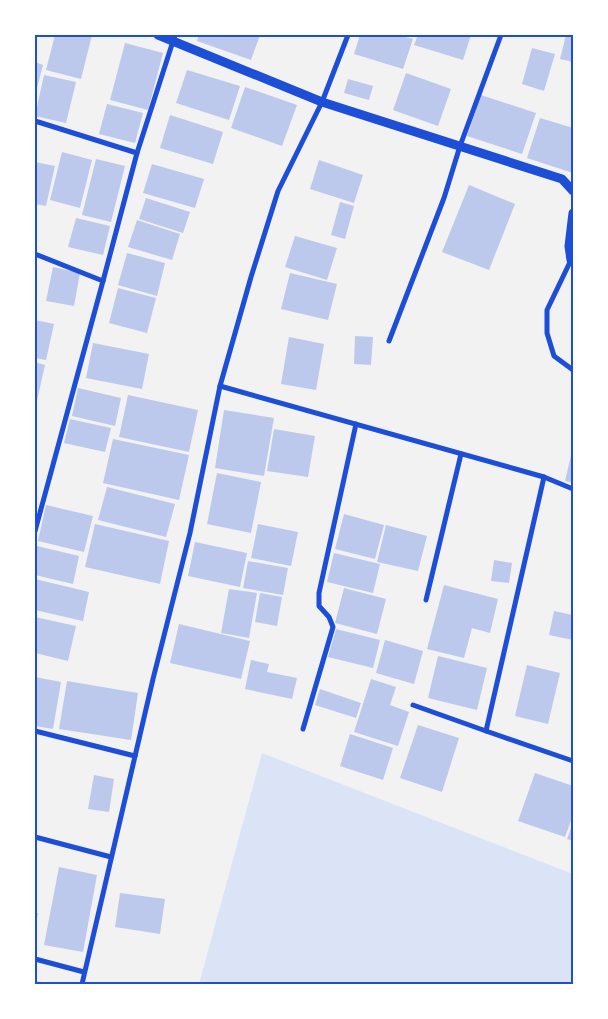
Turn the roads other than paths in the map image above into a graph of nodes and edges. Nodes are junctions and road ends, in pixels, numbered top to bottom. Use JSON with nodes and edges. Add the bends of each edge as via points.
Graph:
{"nodes":[{"id":1,"x":158,"y":35,"type":"edge"},
{"id":2,"x":348,"y":35,"type":"edge"},
{"id":3,"x":500,"y":35,"type":"edge"},
{"id":4,"x":175,"y":38,"type":"edge"},
{"id":5,"x":322,"y":102,"type":"junction"},
{"id":6,"x":35,"y":121,"type":"edge"},
{"id":7,"x":460,"y":146,"type":"junction"},
{"id":8,"x":137,"y":153,"type":"junction"},
{"id":9,"x":573,"y":191,"type":"edge"},
{"id":10,"x":573,"y":212,"type":"edge"},
{"id":11,"x":35,"y":254,"type":"edge"},
{"id":12,"x":572,"y":260,"type":"edge"},
{"id":13,"x":103,"y":281,"type":"junction"},
{"id":14,"x":389,"y":341,"type":"dead end"},
{"id":15,"x":573,"y":370,"type":"edge"},
{"id":16,"x":220,"y":386,"type":"junction"},
{"id":17,"x":356,"y":424,"type":"junction"},
{"id":18,"x":461,"y":454,"type":"junction"},
{"id":19,"x":544,"y":477,"type":"junction"},
{"id":20,"x":573,"y":489,"type":"edge"},
{"id":21,"x":35,"y":531,"type":"edge"},
{"id":22,"x":426,"y":600,"type":"dead end"},
{"id":23,"x":413,"y":705,"type":"dead end"},
{"id":24,"x":303,"y":729,"type":"dead end"},
{"id":25,"x":35,"y":731,"type":"edge"},
{"id":26,"x":486,"y":731,"type":"junction"},
{"id":27,"x":135,"y":756,"type":"junction"},
{"id":28,"x":573,"y":762,"type":"edge"},
{"id":29,"x":35,"y":837,"type":"edge"},
{"id":30,"x":111,"y":857,"type":"junction"},
{"id":31,"x":35,"y":959,"type":"edge"},
{"id":32,"x":84,"y":972,"type":"junction"},
{"id":33,"x":82,"y":984,"type":"edge"}],
"edges":[{"from":1,"to":4,"type":"street"},
{"from":2,"to":5,"type":"street"},
{"from":3,"to":7,"type":"street"},
{"from":4,"to":5,"type":"street"},
{"from":4,"to":8,"type":"street"},
{"from":5,"to":7,"type":"street"},
{"from":5,"to":16,"type":"street","via":[[278,191]]},
{"from":6,"to":8,"type":"street"},
{"from":7,"to":9,"type":"street","via":[[562,179]]},
{"from":7,"to":14,"type":"street","via":[[444,198]]},
{"from":8,"to":13,"type":"street"},
{"from":10,"to":12,"type":"street","via":[[569,246]]},
{"from":11,"to":13,"type":"street"},
{"from":12,"to":15,"type":"street","via":[[547,310],[547,333],[554,356]]},
{"from":13,"to":21,"type":"street"},
{"from":16,"to":17,"type":"street"},
{"from":16,"to":27,"type":"street","via":[[190,533]]},
{"from":17,"to":18,"type":"street"},
{"from":17,"to":24,"type":"street","via":[[319,593],[319,606],[329,617],[332,627]]},
{"from":18,"to":19,"type":"street"},
{"from":18,"to":22,"type":"street"},
{"from":19,"to":20,"type":"street"},
{"from":19,"to":26,"type":"street"},
{"from":23,"to":26,"type":"street"},
{"from":25,"to":27,"type":"street"},
{"from":26,"to":28,"type":"street"},
{"from":27,"to":30,"type":"street"},
{"from":29,"to":30,"type":"street"},
{"from":30,"to":32,"type":"street"},
{"from":31,"to":32,"type":"street"},
{"from":32,"to":33,"type":"street"}]}
